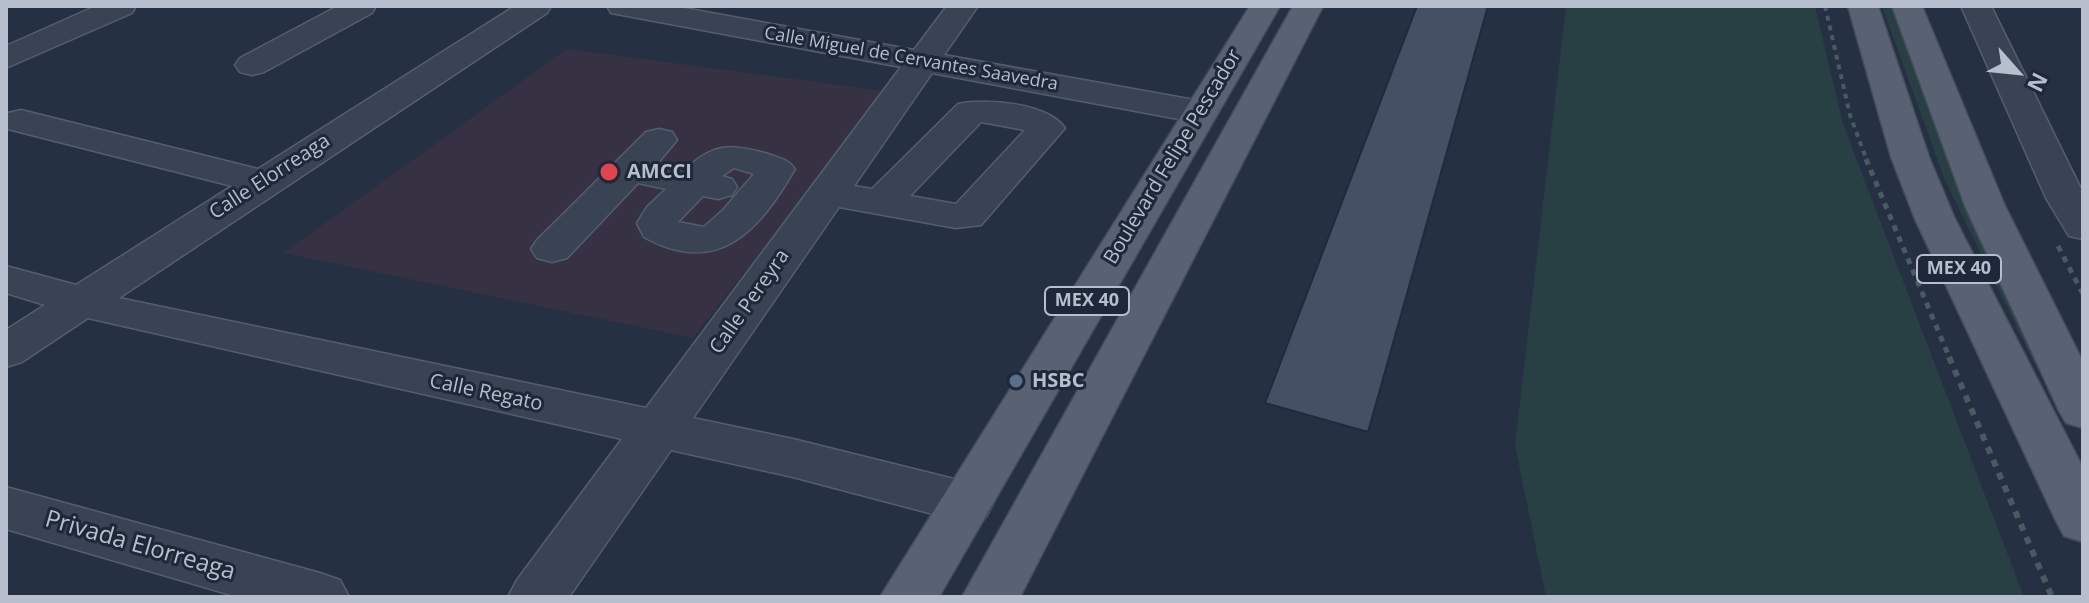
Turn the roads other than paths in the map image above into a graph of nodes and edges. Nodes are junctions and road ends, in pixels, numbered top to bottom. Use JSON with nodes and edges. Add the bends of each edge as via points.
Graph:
{"nodes":[{"id":1,"x":121,"y":6,"type":"edge"},
{"id":2,"x":361,"y":6,"type":"edge"},
{"id":3,"x":536,"y":6,"type":"edge"},
{"id":4,"x":622,"y":6,"type":"edge"},
{"id":5,"x":963,"y":6,"type":"edge"},
{"id":6,"x":1265,"y":6,"type":"edge"},
{"id":7,"x":1308,"y":6,"type":"edge"},
{"id":8,"x":1863,"y":6,"type":"edge"},
{"id":9,"x":1907,"y":6,"type":"edge"},
{"id":10,"x":1976,"y":6,"type":"edge"},
{"id":11,"x":732,"y":15,"type":"edge"},
{"id":12,"x":6,"y":58,"type":"edge"},
{"id":13,"x":925,"y":62,"type":"junction"},
{"id":14,"x":252,"y":65,"type":"dead end"},
{"id":15,"x":1200,"y":112,"type":"junction"},
{"id":16,"x":21,"y":121,"type":"dead end"},
{"id":17,"x":659,"y":140,"type":"dead end"},
{"id":18,"x":2043,"y":146,"type":"junction"},
{"id":19,"x":2083,"y":153,"type":"edge"},
{"id":20,"x":630,"y":170,"type":"junction"},
{"id":21,"x":263,"y":182,"type":"junction"},
{"id":22,"x":695,"y":182,"type":"junction"},
{"id":23,"x":757,"y":194,"type":"junction"},
{"id":24,"x":823,"y":200,"type":"junction"},
{"id":25,"x":881,"y":203,"type":"dead end"},
{"id":26,"x":2077,"y":209,"type":"edge"},
{"id":27,"x":552,"y":249,"type":"dead end"},
{"id":28,"x":6,"y":279,"type":"edge"},
{"id":29,"x":82,"y":301,"type":"junction"},
{"id":30,"x":6,"y":351,"type":"edge"},
{"id":31,"x":2083,"y":411,"type":"edge"},
{"id":32,"x":660,"y":430,"type":"junction"},
{"id":33,"x":967,"y":502,"type":"junction"},
{"id":34,"x":6,"y":508,"type":"edge"},
{"id":35,"x":2083,"y":521,"type":"edge"},
{"id":36,"x":320,"y":597,"type":"edge"},
{"id":37,"x":537,"y":597,"type":"edge"},
{"id":38,"x":909,"y":597,"type":"edge"},
{"id":39,"x":991,"y":597,"type":"edge"}],
"edges":[{"from":1,"to":12,"type":"street"},
{"from":2,"to":14,"type":"street"},
{"from":3,"to":21,"type":"street","name":"Calle Elorreaga"},
{"from":4,"to":11,"type":"street","name":"Calle Miguel de Cervantes Saavedra"},
{"from":5,"to":13,"type":"street","name":"Calle Pereyra"},
{"from":6,"to":15,"type":"main road","name":"Boulevard Felipe Pescador","number":"MEX 40"},
{"from":7,"to":39,"type":"main road","name":"Boulevard Felipe Pescador","number":"MEX 40"},
{"from":8,"to":35,"type":"main road","number":"MEX 40","via":[[1935,219]]},
{"from":9,"to":31,"type":"main road","via":[[1985,206]]},
{"from":10,"to":18,"type":"street"},
{"from":11,"to":13,"type":"street","name":"Calle Miguel de Cervantes Saavedra"},
{"from":13,"to":15,"type":"street","name":"Calle Miguel de Cervantes Saavedra"},
{"from":13,"to":24,"type":"street","name":"Calle Pereyra"},
{"from":15,"to":33,"type":"main road","name":"Boulevard Felipe Pescador","number":"MEX 40"},
{"from":16,"to":21,"type":"street"},
{"from":17,"to":20,"type":"street"},
{"from":18,"to":19,"type":"street"},
{"from":18,"to":26,"type":"street"},
{"from":20,"to":22,"type":"street"},
{"from":20,"to":27,"type":"street"},
{"from":21,"to":29,"type":"street","name":"Calle Elorreaga"},
{"from":22,"to":23,"type":"street","via":[[721,158],[775,166]]},
{"from":22,"to":23,"type":"street","via":[[661,216],[658,228],[712,239]]},
{"from":23,"to":24,"type":"street"},
{"from":24,"to":25,"type":"street"},
{"from":24,"to":32,"type":"street","name":"Calle Pereyra"},
{"from":28,"to":29,"type":"street","name":"Calle Regato"},
{"from":29,"to":30,"type":"street","name":"Calle Elorreaga"},
{"from":29,"to":32,"type":"street","name":"Calle Regato"},
{"from":32,"to":33,"type":"street","name":"Calle Regato"},
{"from":32,"to":37,"type":"street","name":"Calle Pereyra"},
{"from":33,"to":38,"type":"main road","name":"Boulevard Felipe Pescador","number":"MEX 40"},
{"from":34,"to":36,"type":"street","name":"Privada Elorreaga"}]}
